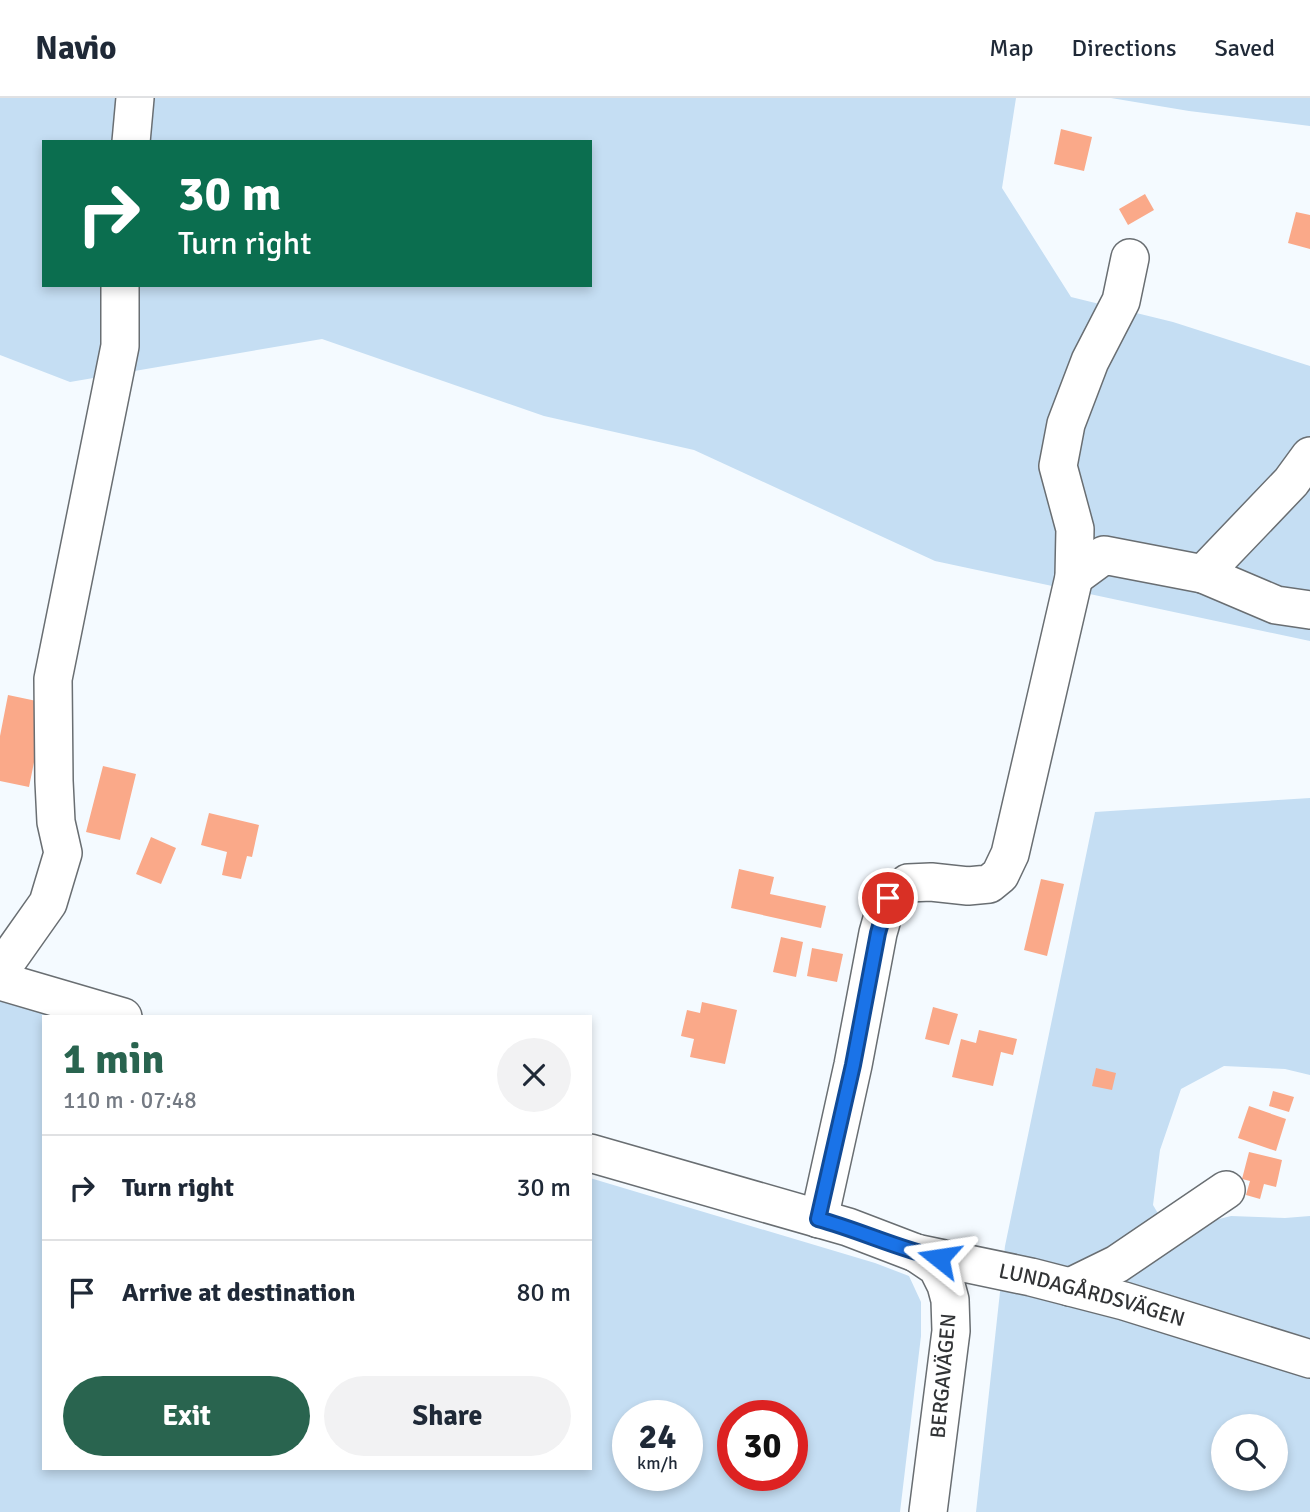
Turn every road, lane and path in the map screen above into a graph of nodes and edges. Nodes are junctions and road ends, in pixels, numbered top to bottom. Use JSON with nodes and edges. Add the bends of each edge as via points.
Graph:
{"nodes":[{"id":1,"x":135,"y":98,"type":"edge"},
{"id":2,"x":131,"y":140,"type":"edge"},
{"id":3,"x":1130,"y":258,"type":"dead end"},
{"id":4,"x":120,"y":287,"type":"edge"},
{"id":5,"x":1310,"y":456,"type":"edge"},
{"id":6,"x":1203,"y":574,"type":"junction"},
{"id":7,"x":1074,"y":577,"type":"junction"},
{"id":8,"x":1310,"y":610,"type":"edge"},
{"id":9,"x":0,"y":971,"type":"edge"},
{"id":10,"x":0,"y":981,"type":"edge"},
{"id":11,"x":116,"y":1015,"type":"edge"},
{"id":12,"x":592,"y":1154,"type":"edge"},
{"id":13,"x":1226,"y":1190,"type":"dead end"},
{"id":14,"x":818,"y":1219,"type":"junction"},
{"id":15,"x":916,"y":1253,"type":"junction"},
{"id":16,"x":1070,"y":1287,"type":"junction"},
{"id":17,"x":1310,"y":1359,"type":"edge"},
{"id":18,"x":928,"y":1512,"type":"edge"}],
"edges":[{"from":1,"to":2,"type":"street"},
{"from":3,"to":7,"type":"street","via":[[1121,301],[1090,361],[1066,424],[1058,466],[1075,528]]},
{"from":4,"to":9,"type":"street","via":[[120,346],[53,679],[54,781],[63,853],[48,903]]},
{"from":5,"to":6,"type":"street"},
{"from":6,"to":7,"type":"street","via":[[1104,555]]},
{"from":6,"to":8,"type":"street","via":[[1276,605]]},
{"from":7,"to":14,"type":"street","via":[[1010,854],[1000,875],[989,884],[968,886],[908,883],[888,898]]},
{"from":10,"to":11,"type":"street"},
{"from":12,"to":14,"type":"street","name":"LUNDAGÅRDSVÄGEN"},
{"from":13,"to":16,"type":"street","via":[[1117,1264]]},
{"from":14,"to":15,"type":"street","name":"LUNDAGÅRDSVÄGEN"},
{"from":15,"to":16,"type":"street","name":"LUNDAGÅRDSVÄGEN"},
{"from":15,"to":18,"type":"street","name":"BERGAVÄGEN","via":[[937,1267],[950,1300],[951,1331]]},
{"from":16,"to":17,"type":"street","name":"LUNDAGÅRDSVÄGEN"}]}
